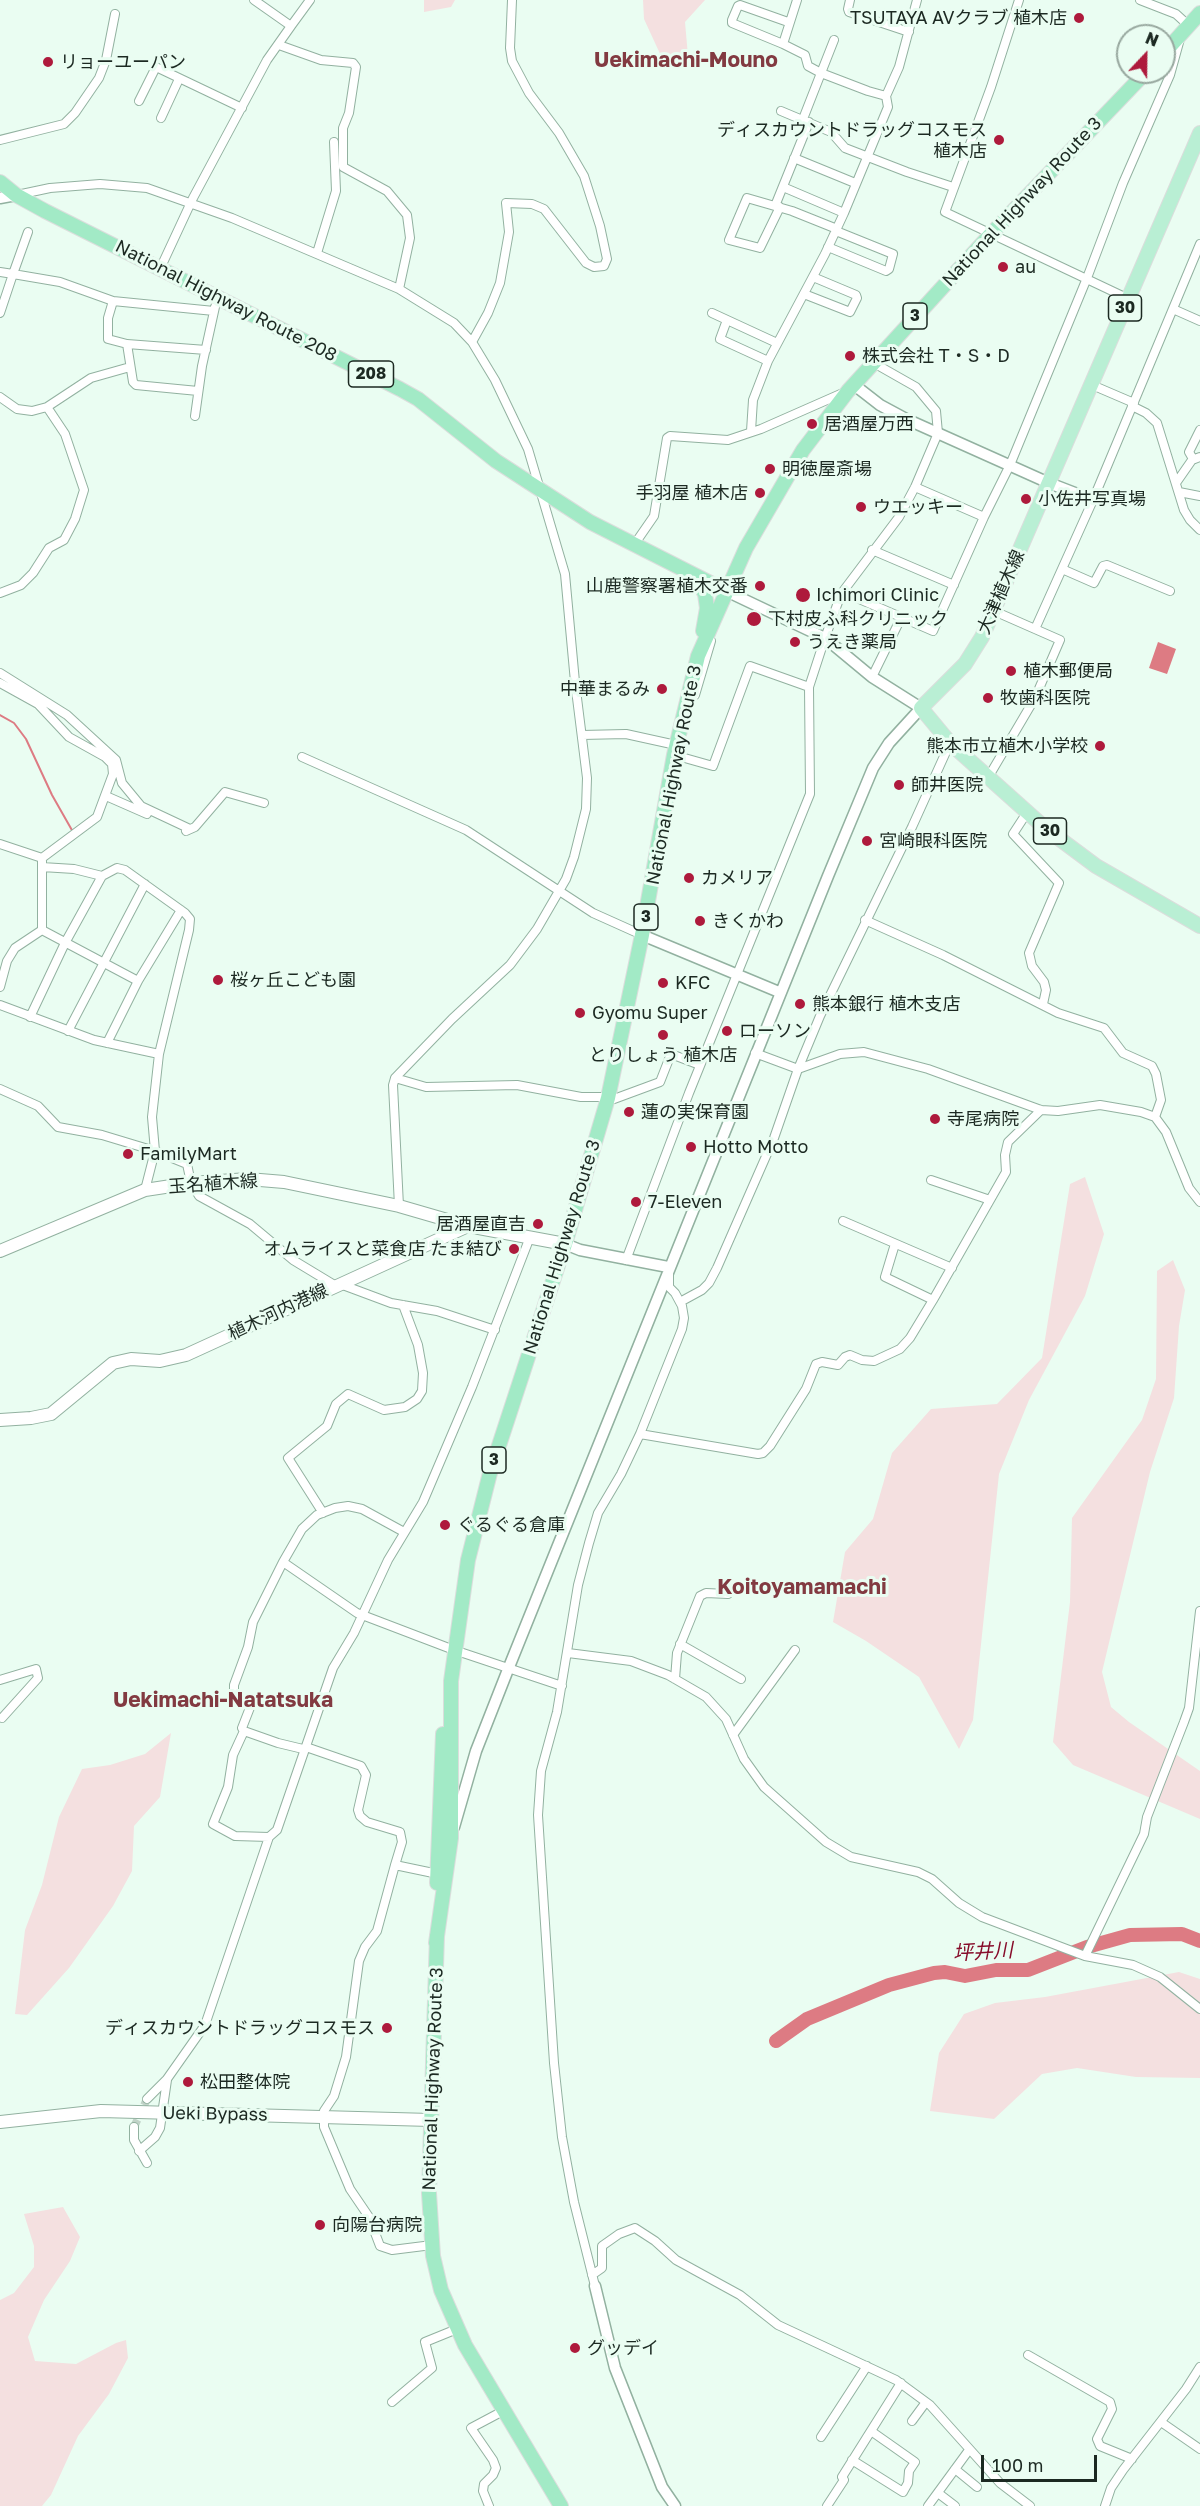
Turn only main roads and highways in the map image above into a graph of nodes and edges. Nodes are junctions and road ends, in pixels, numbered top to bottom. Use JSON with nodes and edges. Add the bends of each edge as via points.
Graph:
{"nodes":[{"id":1,"x":1193,"y":22,"type":"edge"},
{"id":2,"x":1176,"y":40,"type":"edge"},
{"id":3,"x":1135,"y":84,"type":"edge"},
{"id":4,"x":1200,"y":133,"type":"edge"},
{"id":5,"x":1195,"y":160,"type":"edge"},
{"id":6,"x":0,"y":182,"type":"edge"},
{"id":7,"x":695,"y":576,"type":"junction"},
{"id":8,"x":726,"y":591,"type":"junction"},
{"id":9,"x":698,"y":656,"type":"junction"},
{"id":10,"x":1200,"y":926,"type":"edge"},
{"id":11,"x":468,"y":1226,"type":"junction"},
{"id":12,"x":565,"y":1244,"type":"junction"},
{"id":13,"x":0,"y":1251,"type":"edge"},
{"id":14,"x":0,"y":1420,"type":"edge"},
{"id":15,"x":451,"y":1681,"type":"junction"},
{"id":16,"x":436,"y":1943,"type":"junction"},
{"id":17,"x":431,"y":2120,"type":"junction"},
{"id":18,"x":0,"y":2122,"type":"edge"},
{"id":19,"x":561,"y":2506,"type":"edge"}],
"edges":[{"from":1,"to":2,"type":"highway"},
{"from":3,"to":8,"type":"highway","name":"National Highway Route 3","number":"3","via":[[850,387],[803,450],[746,548]]},
{"from":4,"to":5,"type":"main road","name":"大津植木線","number":"30"},
{"from":5,"to":10,"type":"main road","name":"大津植木線","number":"30","via":[[1129,299],[994,611],[965,664],[921,708],[950,743],[1096,866]]},
{"from":6,"to":7,"type":"highway","name":"National Highway Route 208","number":"208","via":[[16,195],[160,270],[216,304],[409,394],[496,461],[590,522]]},
{"from":7,"to":8,"type":"highway","name":"National Highway Route 208","number":"208"},
{"from":7,"to":9,"type":"highway","via":[[705,594],[707,608]]},
{"from":8,"to":9,"type":"highway","name":"National Highway Route 3","number":"3"},
{"from":9,"to":12,"type":"highway","name":"National Highway Route 3","number":"3","via":[[608,1098]]},
{"from":11,"to":12,"type":"main road"},
{"from":11,"to":13,"type":"main road","name":"玉名植木線","via":[[399,1206],[284,1182],[248,1179],[145,1190]]},
{"from":11,"to":14,"type":"main road","name":"植木河内港線","via":[[186,1354],[160,1361],[131,1359],[113,1363],[51,1414]]},
{"from":12,"to":15,"type":"highway","name":"National Highway Route 3","number":"3","via":[[490,1473],[468,1560]]},
{"from":15,"to":16,"type":"highway","name":"National Highway Route 3","number":"3","via":[[441,1760]]},
{"from":15,"to":16,"type":"highway","name":"National Highway Route 3","number":"3","via":[[451,1838]]},
{"from":16,"to":17,"type":"highway","name":"National Highway Route 3","number":"3"},
{"from":17,"to":18,"type":"main road","name":"Ueki Bypass","via":[[101,2111]]},
{"from":17,"to":19,"type":"highway","name":"National Highway Route 3","number":"3","via":[[432,2245],[441,2290],[457,2329]]}]}
